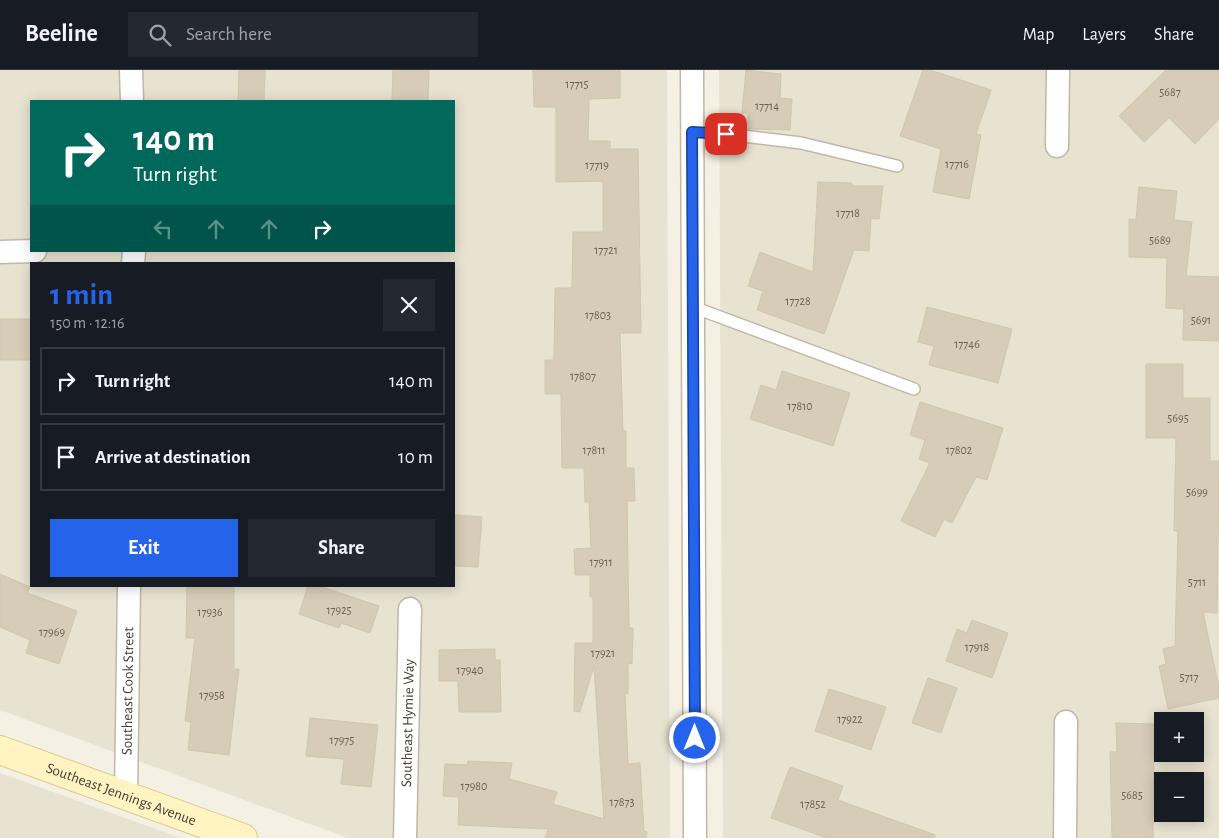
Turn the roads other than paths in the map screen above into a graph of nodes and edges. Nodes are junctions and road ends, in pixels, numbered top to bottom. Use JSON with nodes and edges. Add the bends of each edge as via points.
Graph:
{"nodes":[{"id":1,"x":132,"y":70,"type":"edge"},
{"id":2,"x":692,"y":70,"type":"edge"},
{"id":3,"x":1058,"y":70,"type":"edge"},
{"id":4,"x":132,"y":100,"type":"edge"},
{"id":5,"x":692,"y":132,"type":"junction"},
{"id":6,"x":1057,"y":146,"type":"dead end"},
{"id":7,"x":897,"y":166,"type":"dead end"},
{"id":8,"x":30,"y":251,"type":"edge"},
{"id":9,"x":0,"y":252,"type":"edge"},
{"id":10,"x":693,"y":307,"type":"junction"},
{"id":11,"x":914,"y":390,"type":"dead end"},
{"id":12,"x":129,"y":587,"type":"edge"},
{"id":13,"x":410,"y":609,"type":"dead end"},
{"id":14,"x":1066,"y":722,"type":"dead end"},
{"id":15,"x":0,"y":750,"type":"edge"},
{"id":16,"x":126,"y":796,"type":"junction"},
{"id":17,"x":243,"y":838,"type":"edge"},
{"id":18,"x":405,"y":838,"type":"edge"},
{"id":19,"x":695,"y":838,"type":"edge"},
{"id":20,"x":1065,"y":838,"type":"edge"}],
"edges":[{"from":1,"to":4,"type":"street"},
{"from":2,"to":5,"type":"street"},
{"from":3,"to":6,"type":"street"},
{"from":5,"to":7,"type":"lane","via":[[801,143]]},
{"from":5,"to":10,"type":"street"},
{"from":8,"to":9,"type":"street"},
{"from":10,"to":11,"type":"lane"},
{"from":10,"to":19,"type":"street"},
{"from":12,"to":16,"type":"street","name":"Southeast Cook Street"},
{"from":13,"to":18,"type":"street","name":"Southeast Hymie Way"},
{"from":14,"to":20,"type":"street"},
{"from":15,"to":16,"type":"main road","name":"Southeast Jennings Avenue"},
{"from":16,"to":17,"type":"main road","name":"Southeast Jennings Avenue"}]}
